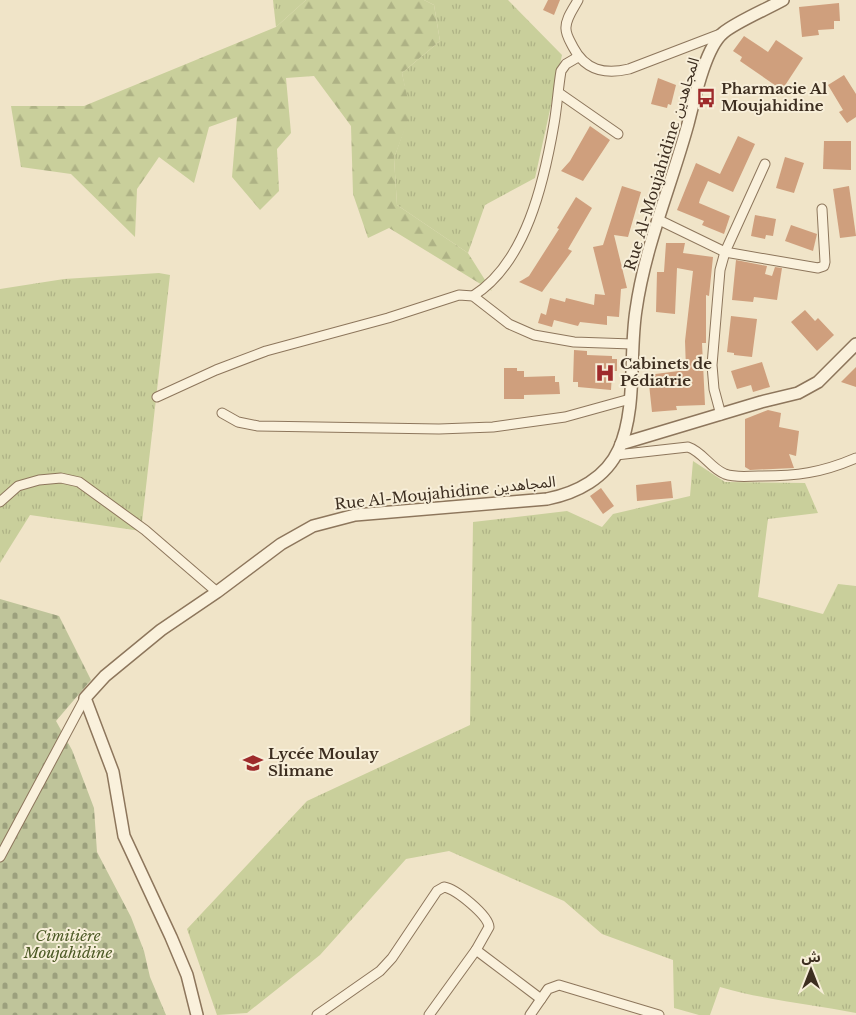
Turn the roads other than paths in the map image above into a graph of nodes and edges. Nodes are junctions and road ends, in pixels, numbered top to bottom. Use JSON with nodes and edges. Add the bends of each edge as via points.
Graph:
{"nodes":[{"id":1,"x":578,"y":0,"type":"edge"},
{"id":2,"x":783,"y":0,"type":"edge"},
{"id":3,"x":723,"y":33,"type":"junction"},
{"id":4,"x":578,"y":56,"type":"junction"},
{"id":5,"x":559,"y":93,"type":"junction"},
{"id":6,"x":618,"y":134,"type":"dead end"},
{"id":7,"x":765,"y":164,"type":"dead end"},
{"id":8,"x":822,"y":210,"type":"dead end"},
{"id":9,"x":657,"y":219,"type":"junction"},
{"id":10,"x":725,"y":252,"type":"junction"},
{"id":11,"x":473,"y":296,"type":"junction"},
{"id":12,"x":632,"y":344,"type":"junction"},
{"id":13,"x":856,"y":344,"type":"edge"},
{"id":14,"x":157,"y":397,"type":"dead end"},
{"id":15,"x":630,"y":399,"type":"junction"},
{"id":16,"x":222,"y":413,"type":"dead end"},
{"id":17,"x":721,"y":415,"type":"junction"},
{"id":18,"x":618,"y":450,"type":"junction"},
{"id":19,"x":856,"y":458,"type":"edge"},
{"id":20,"x":0,"y":502,"type":"edge"},
{"id":21,"x":217,"y":592,"type":"junction"},
{"id":22,"x":84,"y":698,"type":"junction"},
{"id":23,"x":0,"y":857,"type":"edge"},
{"id":24,"x":476,"y":950,"type":"junction"},
{"id":25,"x":541,"y":999,"type":"junction"},
{"id":26,"x":324,"y":1014,"type":"edge"},
{"id":27,"x":197,"y":1015,"type":"edge"},
{"id":28,"x":429,"y":1015,"type":"edge"},
{"id":29,"x":530,"y":1015,"type":"edge"},
{"id":30,"x":657,"y":1015,"type":"edge"}],
"edges":[{"from":1,"to":4,"type":"street","via":[[566,27]]},
{"from":2,"to":3,"type":"street"},
{"from":3,"to":4,"type":"street","via":[[615,73],[597,71]]},
{"from":3,"to":9,"type":"street","name":"Rue Al-Moujahidine المجاهدين","via":[[705,65],[677,164]]},
{"from":4,"to":5,"type":"street","via":[[561,71]]},
{"from":5,"to":6,"type":"street"},
{"from":5,"to":11,"type":"street","via":[[544,174],[527,227],[506,267]]},
{"from":7,"to":10,"type":"street"},
{"from":8,"to":10,"type":"street","via":[[826,247],[822,267]]},
{"from":9,"to":10,"type":"street"},
{"from":9,"to":12,"type":"street","name":"Rue Al-Moujahidine المجاهدين","via":[[635,311]]},
{"from":10,"to":17,"type":"street","via":[[720,270],[712,360]]},
{"from":11,"to":12,"type":"street","via":[[524,332],[574,342]]},
{"from":11,"to":14,"type":"street","via":[[451,296],[388,318],[266,351]]},
{"from":12,"to":15,"type":"street","name":"Rue Al-Moujahidine المجاهدين"},
{"from":13,"to":17,"type":"street","via":[[818,382],[804,390]]},
{"from":15,"to":16,"type":"street","via":[[546,420],[458,429],[264,426],[238,422]]},
{"from":15,"to":18,"type":"street","name":"Rue Al-Moujahidine المجاهدين","via":[[626,434]]},
{"from":17,"to":18,"type":"street"},
{"from":18,"to":19,"type":"street","via":[[688,448],[698,451],[722,473],[744,476],[808,474]]},
{"from":18,"to":21,"type":"street","name":"Rue Al-Moujahidine المجاهدين","via":[[601,474],[586,486],[559,497],[520,503],[355,515],[326,521],[281,544]]},
{"from":20,"to":21,"type":"street","via":[[18,486],[39,480],[61,478],[80,482],[145,530]]},
{"from":21,"to":22,"type":"street","name":"Rue Al-Moujahidine المجاهدين","via":[[136,649]]},
{"from":22,"to":23,"type":"street","name":"Rue Al-Moujahidine المجاهدين"},
{"from":22,"to":27,"type":"street","via":[[114,772],[124,836],[187,975]]},
{"from":24,"to":25,"type":"street"},
{"from":24,"to":26,"type":"street","via":[[488,930],[488,921],[453,890],[441,887],[392,958]]},
{"from":24,"to":28,"type":"street"},
{"from":25,"to":29,"type":"street"},
{"from":25,"to":30,"type":"street","via":[[552,987],[563,986]]}]}
